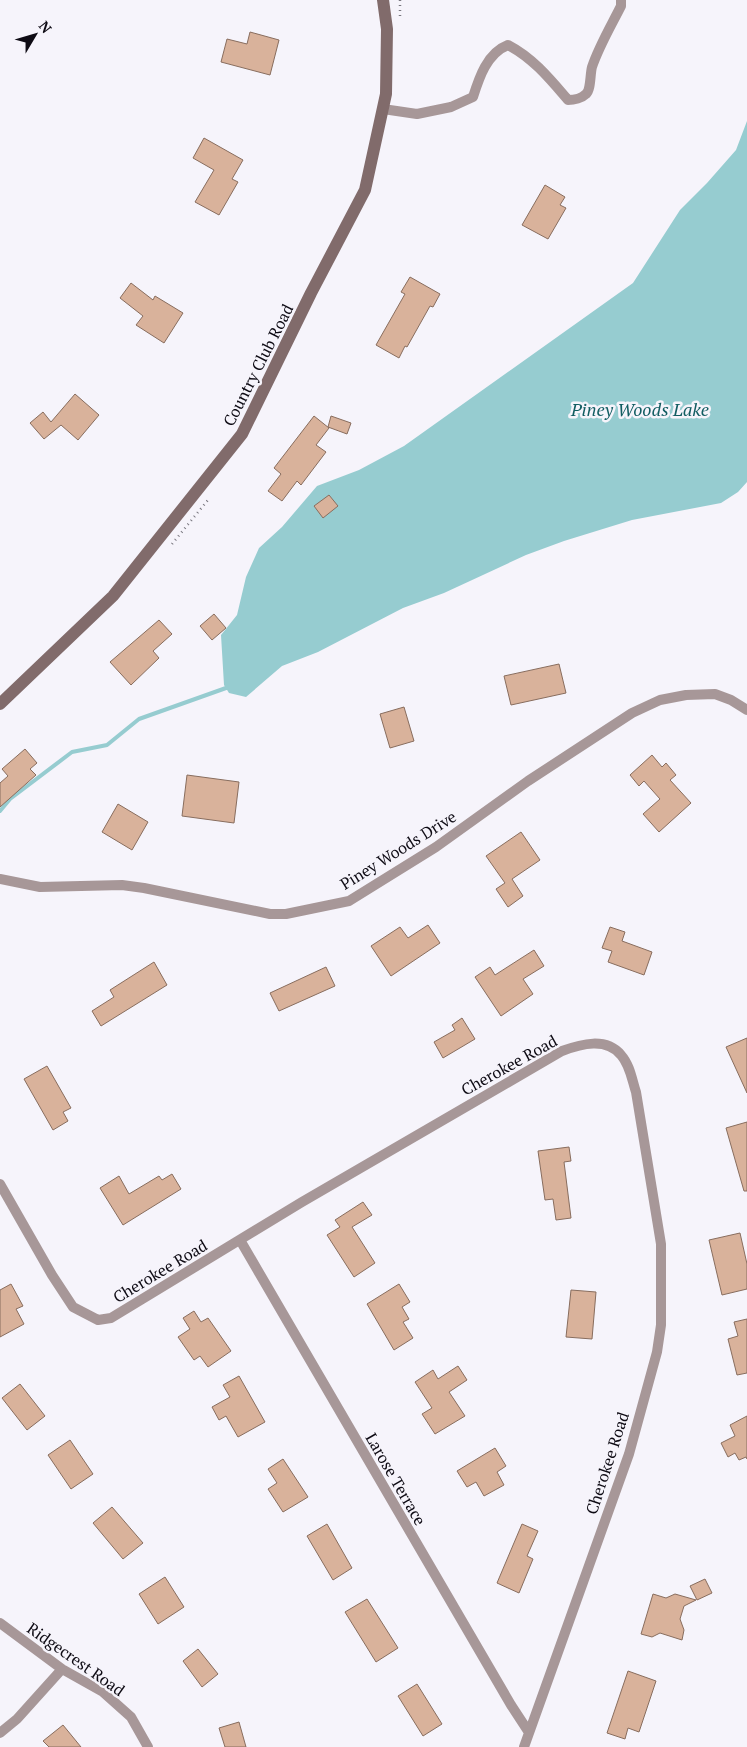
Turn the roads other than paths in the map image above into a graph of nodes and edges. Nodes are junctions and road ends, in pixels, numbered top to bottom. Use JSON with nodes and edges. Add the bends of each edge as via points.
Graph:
{"nodes":[{"id":1,"x":383,"y":0,"type":"edge"},
{"id":2,"x":621,"y":0,"type":"edge"},
{"id":3,"x":383,"y":109,"type":"junction"},
{"id":4,"x":0,"y":704,"type":"edge"},
{"id":5,"x":747,"y":710,"type":"edge"},
{"id":6,"x":0,"y":879,"type":"edge"},
{"id":7,"x":0,"y":1184,"type":"edge"},
{"id":8,"x":240,"y":1240,"type":"junction"},
{"id":9,"x":0,"y":1623,"type":"edge"},
{"id":10,"x":62,"y":1669,"type":"junction"},
{"id":11,"x":528,"y":1730,"type":"junction"},
{"id":12,"x":0,"y":1733,"type":"edge"},
{"id":13,"x":148,"y":1747,"type":"edge"},
{"id":14,"x":524,"y":1747,"type":"edge"}],
"edges":[{"from":1,"to":3,"type":"street","name":"Country Club Road","via":[[387,29]]},
{"from":2,"to":3,"type":"street","via":[[593,65],[590,89],[574,100],[568,100],[522,52],[508,45],[500,48],[490,59],[473,98],[451,107],[417,114]]},
{"from":3,"to":4,"type":"street","name":"Country Club Road","via":[[365,190],[242,434],[113,596]]},
{"from":5,"to":6,"type":"street","name":"Piney Woods Drive","via":[[714,694],[660,700],[632,713],[528,780],[436,847],[349,901],[286,914],[270,914],[122,885],[40,887]]},
{"from":7,"to":8,"type":"street","name":"Cherokee Road","via":[[73,1307],[98,1320],[111,1318]]},
{"from":8,"to":11,"type":"street","name":"Larose Terrace"},
{"from":8,"to":11,"type":"street","name":"Cherokee Road","via":[[562,1051],[576,1045],[599,1043],[622,1056],[636,1092],[661,1244],[660,1334],[629,1454]]},
{"from":9,"to":10,"type":"street","name":"Ridgecrest Road"},
{"from":10,"to":12,"type":"street"},
{"from":10,"to":13,"type":"street","name":"Ridgecrest Road","via":[[103,1692],[131,1717]]},
{"from":11,"to":14,"type":"street","name":"Cherokee Road"}]}
